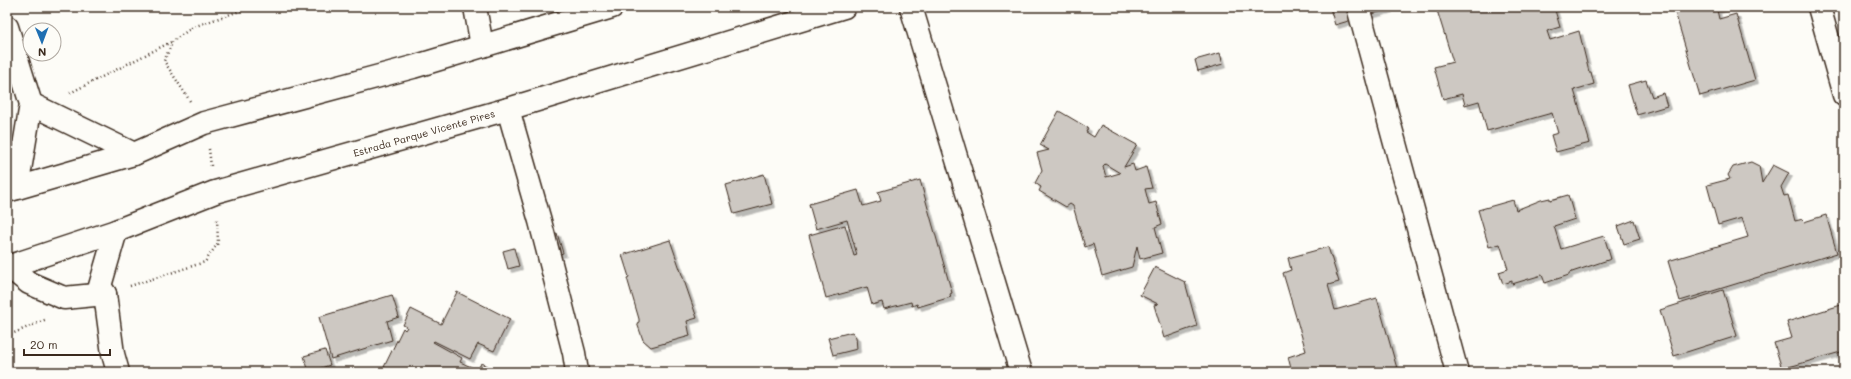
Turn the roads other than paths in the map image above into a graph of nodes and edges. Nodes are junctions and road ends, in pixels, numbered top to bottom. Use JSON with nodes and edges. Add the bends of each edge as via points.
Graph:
{"nodes":[{"id":1,"x":475,"y":7,"type":"edge"},
{"id":2,"x":612,"y":7,"type":"edge"},
{"id":3,"x":844,"y":7,"type":"edge"},
{"id":4,"x":911,"y":7,"type":"edge"},
{"id":5,"x":1358,"y":7,"type":"edge"},
{"id":6,"x":1819,"y":7,"type":"edge"},
{"id":7,"x":7,"y":27,"type":"edge"},
{"id":8,"x":482,"y":46,"type":"junction"},
{"id":9,"x":1844,"y":94,"type":"edge"},
{"id":10,"x":36,"y":106,"type":"junction"},
{"id":11,"x":508,"y":109,"type":"junction"},
{"id":12,"x":134,"y":154,"type":"junction"},
{"id":13,"x":12,"y":189,"type":"edge"},
{"id":14,"x":116,"y":231,"type":"junction"},
{"id":15,"x":8,"y":266,"type":"edge"},
{"id":16,"x":105,"y":294,"type":"junction"},
{"id":17,"x":118,"y":372,"type":"edge"},
{"id":18,"x":577,"y":372,"type":"edge"},
{"id":19,"x":1021,"y":372,"type":"edge"},
{"id":20,"x":1457,"y":372,"type":"edge"}],
"edges":[{"from":1,"to":8,"type":"street"},
{"from":2,"to":8,"type":"street"},
{"from":3,"to":11,"type":"street","name":"Estrada Parque Vicente Pires"},
{"from":4,"to":19,"type":"street"},
{"from":5,"to":20,"type":"street"},
{"from":6,"to":9,"type":"street"},
{"from":7,"to":10,"type":"street"},
{"from":8,"to":12,"type":"street","via":[[204,123]]},
{"from":10,"to":12,"type":"street"},
{"from":10,"to":13,"type":"street"},
{"from":11,"to":14,"type":"street","name":"Estrada Parque Vicente Pires","via":[[215,192]]},
{"from":11,"to":18,"type":"street","via":[[540,221]]},
{"from":12,"to":13,"type":"street"},
{"from":14,"to":15,"type":"street","name":"Estrada Parque Vicente Pires"},
{"from":14,"to":16,"type":"street","via":[[100,286]]},
{"from":15,"to":16,"type":"street","via":[[29,283],[64,298]]},
{"from":16,"to":17,"type":"street"}]}
